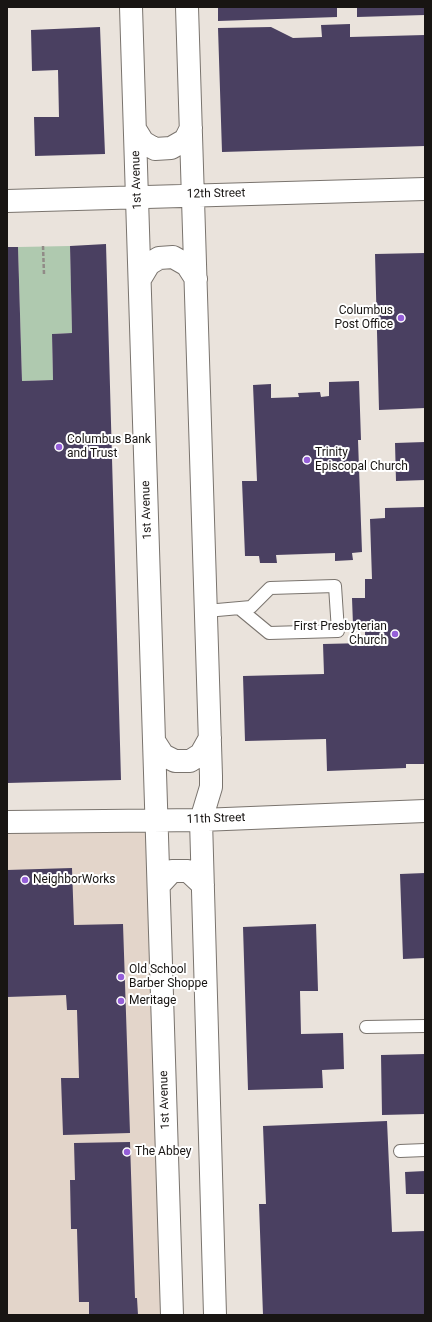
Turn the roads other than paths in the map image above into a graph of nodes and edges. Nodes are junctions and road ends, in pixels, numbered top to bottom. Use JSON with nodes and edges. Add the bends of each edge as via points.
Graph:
{"nodes":[{"id":1,"x":131,"y":7,"type":"edge"},
{"id":2,"x":187,"y":7,"type":"edge"},
{"id":3,"x":191,"y":128,"type":"junction"},
{"id":4,"x":135,"y":129,"type":"junction"},
{"id":5,"x":425,"y":189,"type":"edge"},
{"id":6,"x":193,"y":195,"type":"junction"},
{"id":7,"x":137,"y":196,"type":"junction"},
{"id":8,"x":7,"y":201,"type":"edge"},
{"id":9,"x":196,"y":279,"type":"junction"},
{"id":10,"x":140,"y":280,"type":"junction"},
{"id":11,"x":240,"y":609,"type":"junction"},
{"id":12,"x":206,"y":611,"type":"junction"},
{"id":13,"x":210,"y":738,"type":"junction"},
{"id":14,"x":154,"y":741,"type":"junction"},
{"id":15,"x":425,"y":811,"type":"edge"},
{"id":16,"x":156,"y":820,"type":"junction"},
{"id":17,"x":201,"y":820,"type":"junction"},
{"id":18,"x":7,"y":822,"type":"edge"},
{"id":19,"x":159,"y":885,"type":"junction"},
{"id":20,"x":203,"y":885,"type":"junction"},
{"id":21,"x":425,"y":1026,"type":"edge"},
{"id":22,"x":366,"y":1027,"type":"dead end"},
{"id":23,"x":425,"y":1150,"type":"edge"},
{"id":24,"x":400,"y":1151,"type":"dead end"},
{"id":25,"x":172,"y":1315,"type":"edge"},
{"id":26,"x":215,"y":1315,"type":"edge"}],
"edges":[{"from":1,"to":4,"type":"street","name":"1st Avenue"},
{"from":2,"to":3,"type":"street"},
{"from":3,"to":4,"type":"street","name":"1st Avenue","via":[[185,140],[171,148],[155,149],[143,142]]},
{"from":3,"to":6,"type":"street"},
{"from":4,"to":7,"type":"street","name":"1st Avenue"},
{"from":5,"to":6,"type":"street","name":"12th Street"},
{"from":6,"to":7,"type":"street","name":"12th Street"},
{"from":6,"to":9,"type":"street"},
{"from":7,"to":8,"type":"street","name":"12th Street"},
{"from":7,"to":10,"type":"street","name":"1st Avenue"},
{"from":9,"to":10,"type":"street","via":[[187,265],[173,258],[159,258],[149,264]]},
{"from":9,"to":12,"type":"street"},
{"from":10,"to":14,"type":"street","name":"1st Avenue"},
{"from":11,"to":11,"type":"lane","via":[[269,633],[338,631],[335,586],[270,588],[251,607]]},
{"from":11,"to":12,"type":"lane"},
{"from":12,"to":13,"type":"street"},
{"from":13,"to":14,"type":"street","via":[[201,754],[190,761],[175,761],[163,755]]},
{"from":13,"to":17,"type":"street","via":[[211,787]]},
{"from":14,"to":16,"type":"street","name":"1st Avenue"},
{"from":15,"to":17,"type":"street","name":"11th Street"},
{"from":16,"to":17,"type":"street","name":"11th Street"},
{"from":16,"to":18,"type":"street","name":"11th Street"},
{"from":16,"to":19,"type":"street","name":"1st Avenue"},
{"from":17,"to":20,"type":"street"},
{"from":19,"to":20,"type":"street","via":[[172,872],[188,871]]},
{"from":19,"to":25,"type":"street","name":"1st Avenue"},
{"from":20,"to":26,"type":"street"},
{"from":21,"to":22,"type":"lane"},
{"from":23,"to":24,"type":"lane"}]}
